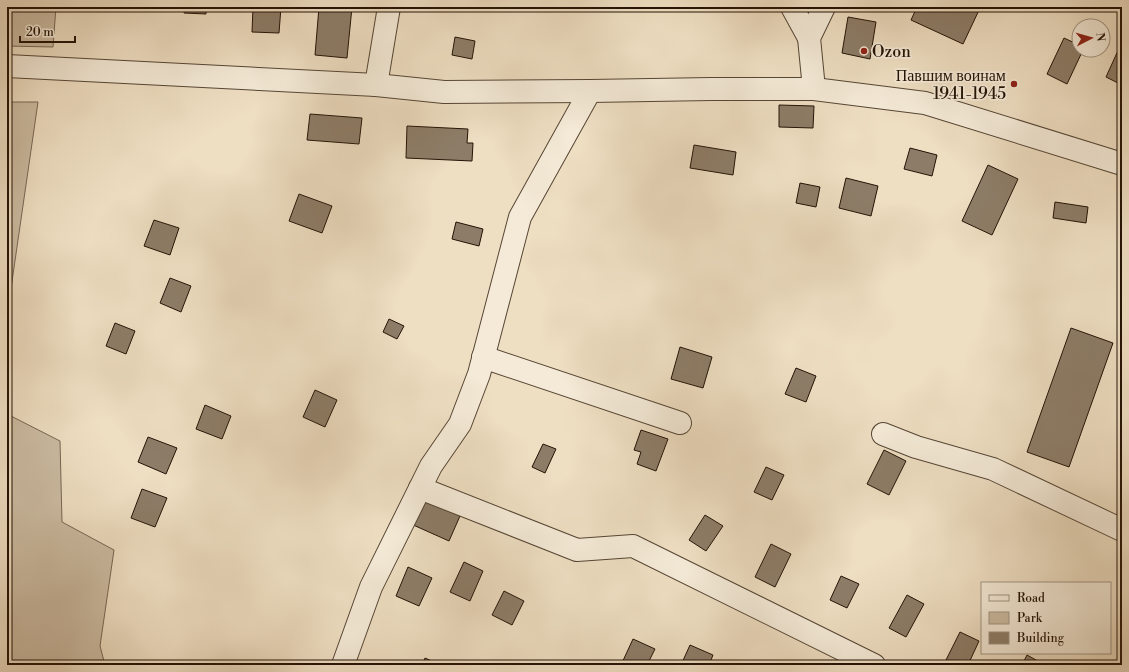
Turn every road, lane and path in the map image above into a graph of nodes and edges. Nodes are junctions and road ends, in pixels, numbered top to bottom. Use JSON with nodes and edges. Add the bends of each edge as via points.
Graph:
{"nodes":[{"id":1,"x":389,"y":7,"type":"edge"},
{"id":2,"x":792,"y":7,"type":"edge"},
{"id":3,"x":824,"y":7,"type":"edge"},
{"id":4,"x":809,"y":38,"type":"junction"},
{"id":5,"x":7,"y":66,"type":"edge"},
{"id":6,"x":376,"y":85,"type":"junction"},
{"id":7,"x":814,"y":89,"type":"junction"},
{"id":8,"x":590,"y":92,"type":"junction"},
{"id":9,"x":1122,"y":164,"type":"edge"},
{"id":10,"x":483,"y":357,"type":"junction"},
{"id":11,"x":680,"y":423,"type":"dead end"},
{"id":12,"x":883,"y":434,"type":"dead end"},
{"id":13,"x":420,"y":488,"type":"junction"},
{"id":14,"x":1122,"y":530,"type":"edge"},
{"id":15,"x":343,"y":665,"type":"edge"},
{"id":16,"x":874,"y":665,"type":"edge"}],
"edges":[{"from":1,"to":6,"type":"street"},
{"from":2,"to":4,"type":"street"},
{"from":3,"to":4,"type":"street"},
{"from":4,"to":7,"type":"street"},
{"from":5,"to":6,"type":"street"},
{"from":6,"to":8,"type":"street","via":[[444,92]]},
{"from":7,"to":8,"type":"street"},
{"from":7,"to":9,"type":"street","via":[[925,103]]},
{"from":8,"to":10,"type":"street","via":[[520,217]]},
{"from":10,"to":11,"type":"street"},
{"from":10,"to":13,"type":"street","via":[[460,424],[431,466]]},
{"from":12,"to":14,"type":"street","via":[[916,447],[993,470]]},
{"from":13,"to":15,"type":"street","via":[[371,587]]},
{"from":13,"to":16,"type":"street","via":[[577,550],[633,546]]}]}
